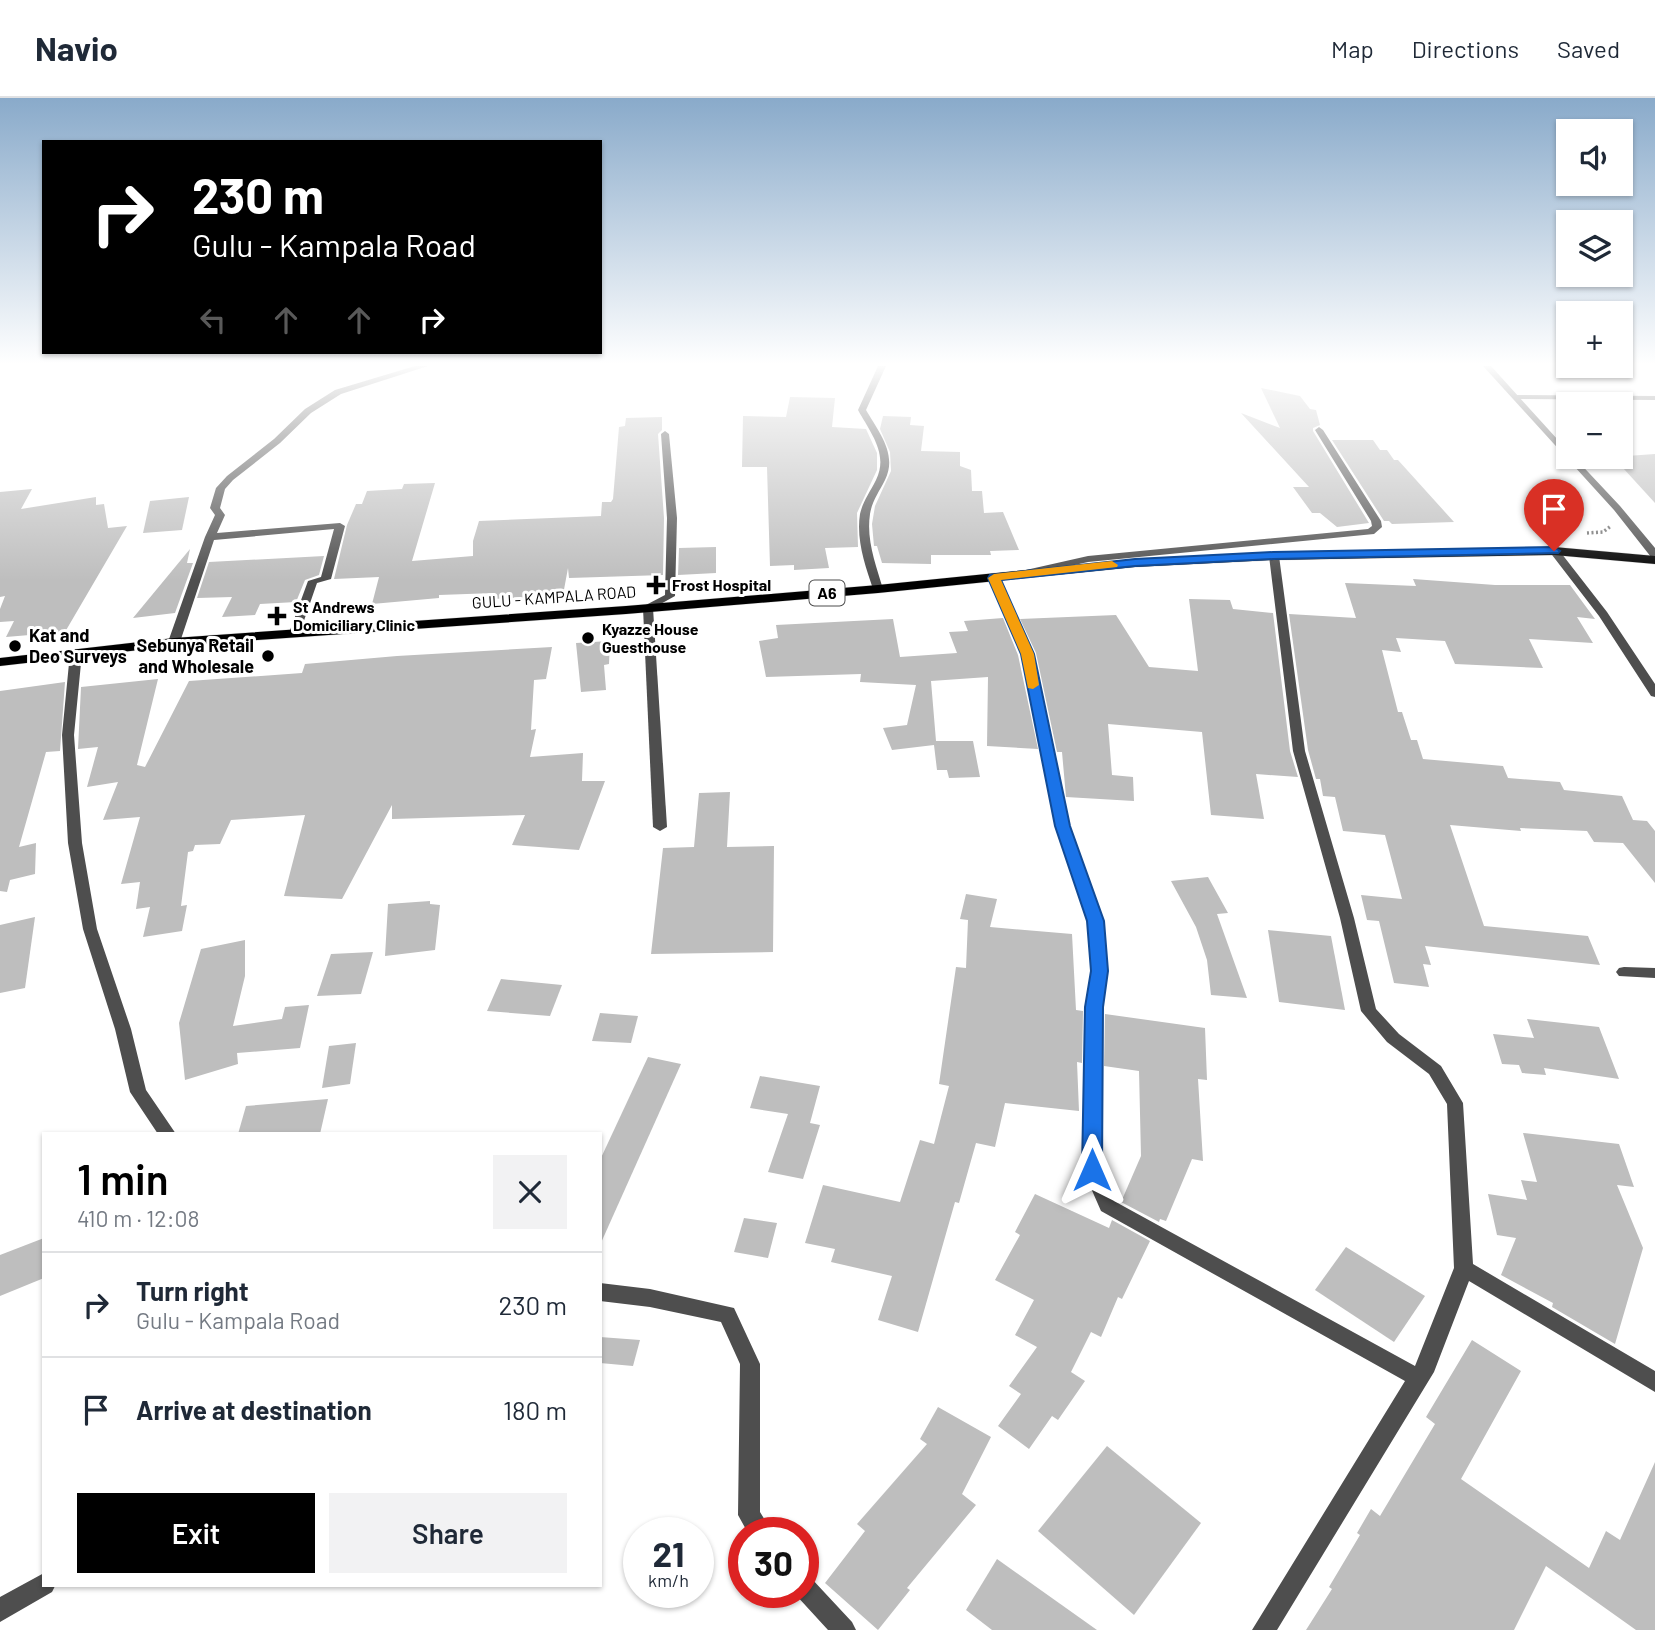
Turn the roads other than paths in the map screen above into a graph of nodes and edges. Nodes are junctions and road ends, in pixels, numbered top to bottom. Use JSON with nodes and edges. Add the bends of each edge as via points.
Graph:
{"nodes":[{"id":1,"x":278,"y":437,"type":"edge"},
{"id":2,"x":665,"y":437,"type":"edge"},
{"id":3,"x":879,"y":437,"type":"edge"},
{"id":4,"x":1324,"y":437,"type":"edge"},
{"id":5,"x":1580,"y":469,"type":"edge"},
{"id":6,"x":210,"y":537,"type":"junction"},
{"id":7,"x":1554,"y":551,"type":"junction"},
{"id":8,"x":1273,"y":556,"type":"junction"},
{"id":9,"x":1655,"y":557,"type":"edge"},
{"id":10,"x":1020,"y":575,"type":"junction"},
{"id":11,"x":994,"y":578,"type":"junction"},
{"id":12,"x":877,"y":589,"type":"junction"},
{"id":13,"x":648,"y":608,"type":"junction"},
{"id":14,"x":295,"y":633,"type":"junction"},
{"id":15,"x":174,"y":642,"type":"junction"},
{"id":16,"x":76,"y":653,"type":"junction"},
{"id":17,"x":0,"y":662,"type":"edge"},
{"id":18,"x":1655,"y":693,"type":"edge"},
{"id":19,"x":660,"y":827,"type":"dead end"},
{"id":20,"x":1624,"y":972,"type":"dead end"},
{"id":21,"x":1655,"y":972,"type":"edge"},
{"id":22,"x":166,"y":1132,"type":"edge"},
{"id":23,"x":1464,"y":1268,"type":"junction"},
{"id":24,"x":602,"y":1293,"type":"edge"},
{"id":25,"x":1418,"y":1378,"type":"junction"},
{"id":26,"x":1655,"y":1382,"type":"edge"},
{"id":27,"x":750,"y":1517,"type":"edge"},
{"id":28,"x":42,"y":1585,"type":"edge"},
{"id":29,"x":819,"y":1603,"type":"edge"},
{"id":30,"x":0,"y":1610,"type":"edge"},
{"id":31,"x":844,"y":1630,"type":"edge"},
{"id":32,"x":1264,"y":1630,"type":"edge"}],
"edges":[{"from":1,"to":6,"type":"street","via":[[221,488],[215,508],[220,515]]},
{"from":2,"to":13,"type":"street","via":[[673,518],[670,596]]},
{"from":3,"to":12,"type":"street","via":[[885,470],[868,502],[865,519]]},
{"from":4,"to":10,"type":"street","via":[[1376,521],[1371,532],[1088,559]]},
{"from":5,"to":9,"type":"street"},
{"from":6,"to":14,"type":"street","via":[[340,526],[326,579],[313,581]]},
{"from":6,"to":15,"type":"street"},
{"from":7,"to":8,"type":"main road","name":"GULU - KAMPALA ROAD","number":"A6"},
{"from":7,"to":9,"type":"main road","name":"GULU - KAMPALA ROAD","number":"A6"},
{"from":7,"to":18,"type":"street"},
{"from":8,"to":10,"type":"main road","name":"GULU - KAMPALA ROAD","number":"A6"},
{"from":8,"to":23,"type":"street","via":[[1299,751],[1369,1011],[1393,1038],[1435,1070],[1455,1104]]},
{"from":10,"to":11,"type":"main road","name":"GULU - KAMPALA ROAD","number":"A6"},
{"from":11,"to":12,"type":"main road","name":"GULU - KAMPALA ROAD","number":"A6"},
{"from":11,"to":25,"type":"street","via":[[1027,654],[1063,826],[1095,921],[1100,971],[1094,1007],[1092,1170],[1107,1206]]},
{"from":12,"to":13,"type":"main road","name":"GULU - KAMPALA ROAD","number":"A6"},
{"from":13,"to":14,"type":"main road","name":"GULU - KAMPALA ROAD","number":"A6"},
{"from":13,"to":19,"type":"street"},
{"from":14,"to":15,"type":"main road","name":"GULU - KAMPALA ROAD","number":"A6"},
{"from":15,"to":16,"type":"main road","name":"GULU - KAMPALA ROAD","number":"A6"},
{"from":16,"to":17,"type":"main road","name":"GULU - KAMPALA ROAD","number":"A6"},
{"from":16,"to":22,"type":"street","via":[[68,734],[75,843],[90,929],[138,1092]]},
{"from":20,"to":21,"type":"street"},
{"from":23,"to":25,"type":"street"},
{"from":23,"to":26,"type":"street"},
{"from":24,"to":27,"type":"street","via":[[727,1314],[750,1364]]},
{"from":25,"to":32,"type":"street"},
{"from":28,"to":30,"type":"street"},
{"from":29,"to":31,"type":"street"}]}
